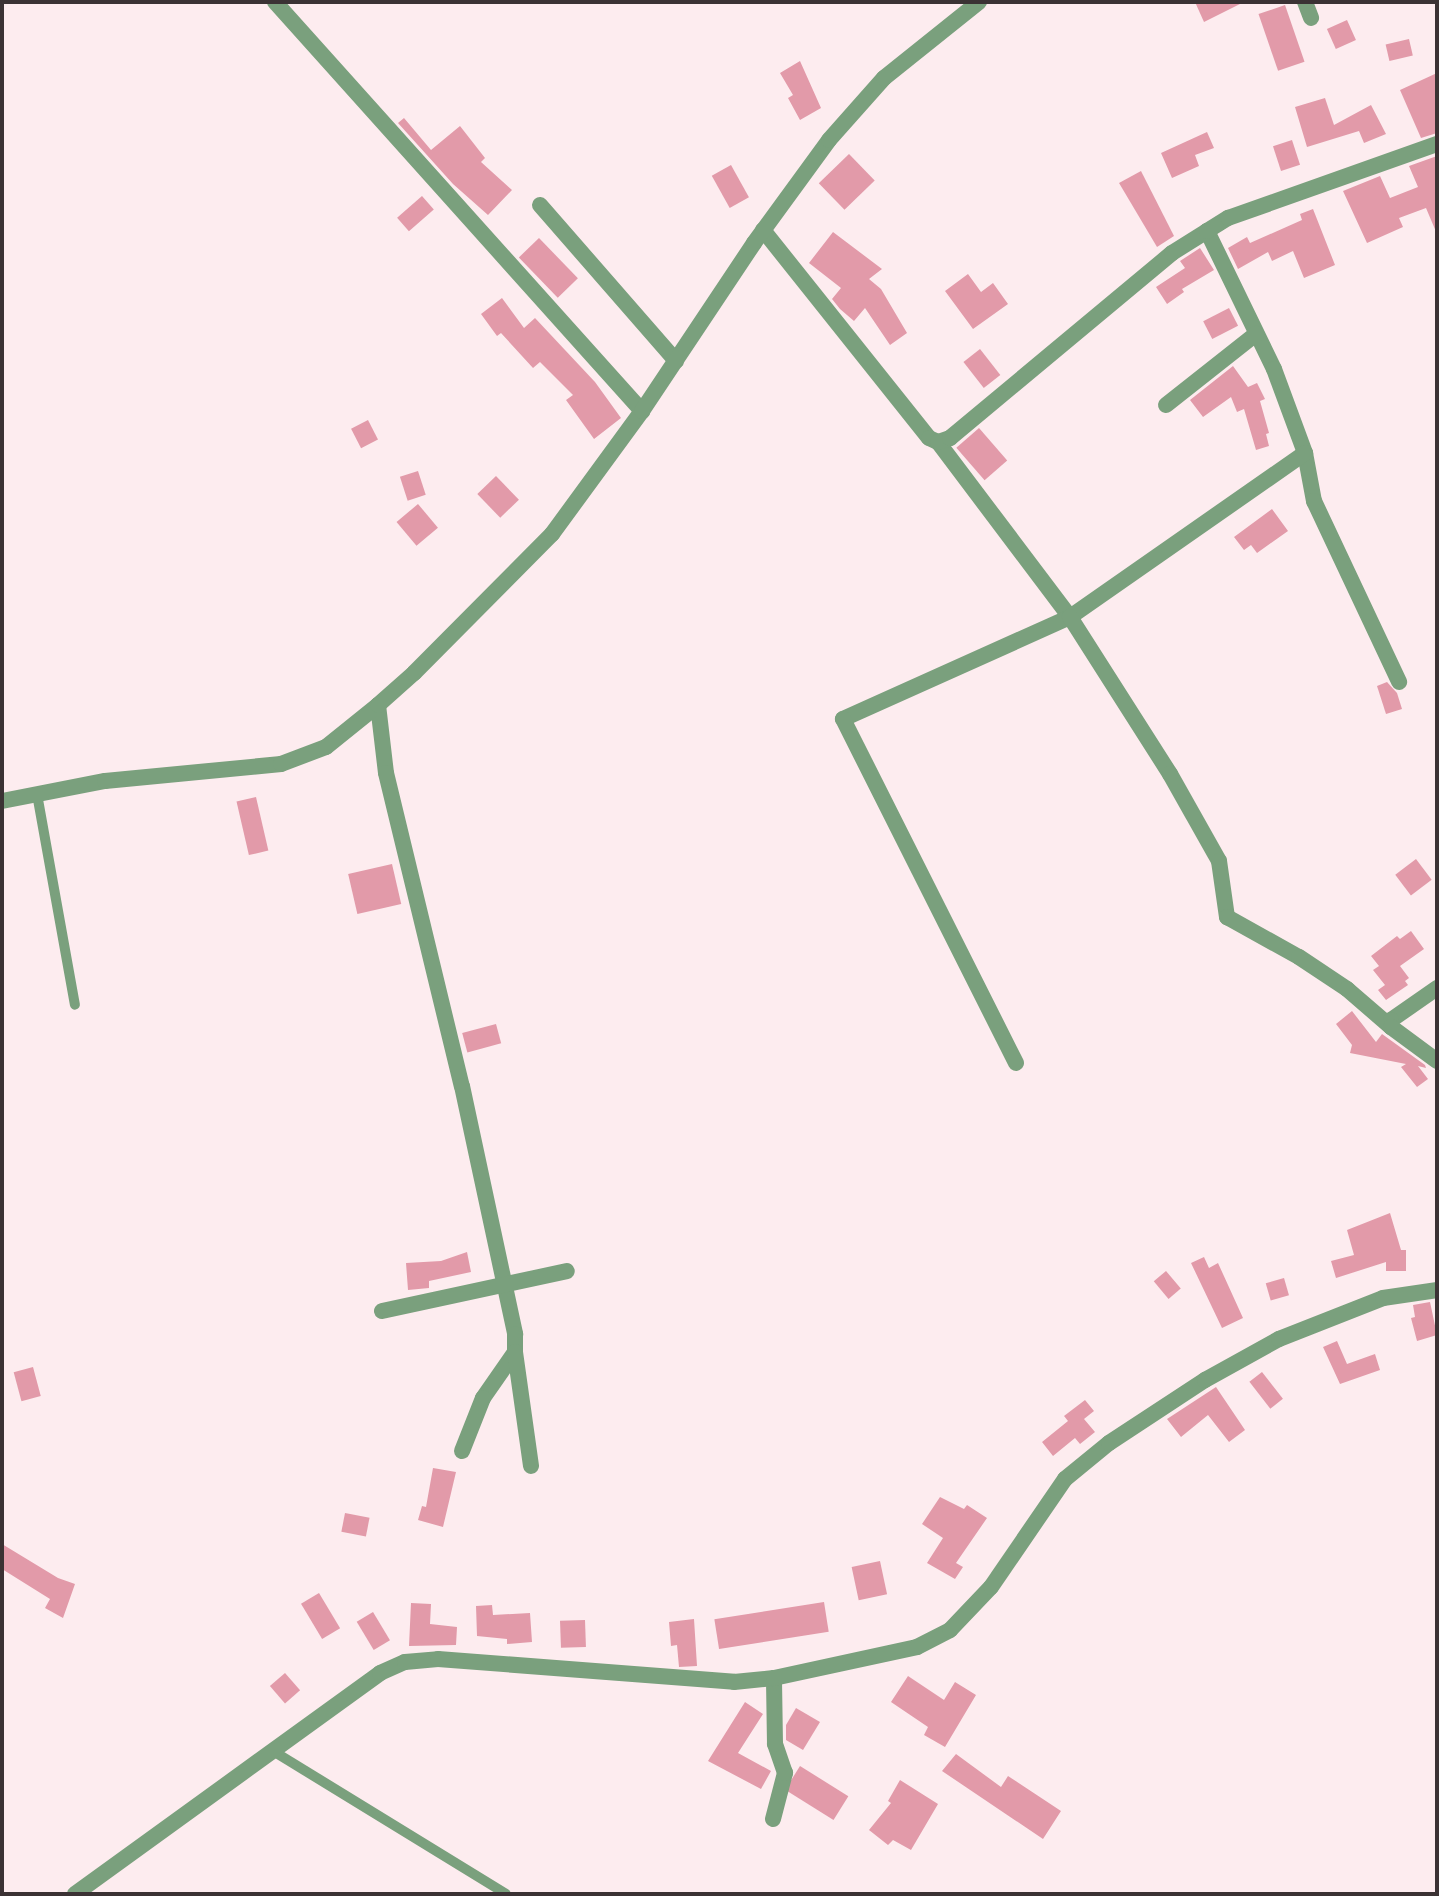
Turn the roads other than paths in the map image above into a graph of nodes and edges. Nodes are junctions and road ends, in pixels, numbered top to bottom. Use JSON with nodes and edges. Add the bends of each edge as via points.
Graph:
{"nodes":[{"id":1,"x":275,"y":2,"type":"edge"},
{"id":2,"x":979,"y":2,"type":"edge"},
{"id":3,"x":1437,"y":144,"type":"edge"},
{"id":4,"x":540,"y":205,"type":"dead end"},
{"id":5,"x":763,"y":230,"type":"junction"},
{"id":6,"x":1207,"y":231,"type":"junction"},
{"id":7,"x":1256,"y":334,"type":"junction"},
{"id":8,"x":676,"y":361,"type":"junction"},
{"id":9,"x":1166,"y":405,"type":"dead end"},
{"id":10,"x":642,"y":411,"type":"junction"},
{"id":11,"x":938,"y":442,"type":"junction"},
{"id":12,"x":1305,"y":453,"type":"junction"},
{"id":13,"x":1070,"y":617,"type":"junction"},
{"id":14,"x":1399,"y":682,"type":"dead end"},
{"id":15,"x":378,"y":705,"type":"junction"},
{"id":16,"x":37,"y":794,"type":"junction"},
{"id":17,"x":2,"y":801,"type":"edge"},
{"id":18,"x":1437,"y":988,"type":"edge"},
{"id":19,"x":75,"y":1005,"type":"dead end"},
{"id":20,"x":1391,"y":1027,"type":"junction"},
{"id":21,"x":1437,"y":1061,"type":"edge"},
{"id":22,"x":1016,"y":1063,"type":"dead end"},
{"id":23,"x":567,"y":1271,"type":"dead end"},
{"id":24,"x":504,"y":1287,"type":"junction"},
{"id":25,"x":1437,"y":1290,"type":"edge"},
{"id":26,"x":382,"y":1311,"type":"dead end"},
{"id":27,"x":515,"y":1352,"type":"junction"},
{"id":28,"x":462,"y":1451,"type":"dead end"},
{"id":29,"x":531,"y":1466,"type":"dead end"},
{"id":30,"x":774,"y":1678,"type":"junction"},
{"id":31,"x":273,"y":1751,"type":"junction"},
{"id":32,"x":773,"y":1819,"type":"dead end"},
{"id":33,"x":75,"y":1894,"type":"edge"},
{"id":34,"x":506,"y":1894,"type":"edge"}],
"edges":[{"from":1,"to":10,"type":"street"},
{"from":2,"to":5,"type":"street","via":[[884,78],[829,140]]},
{"from":3,"to":6,"type":"street","via":[[1228,218]]},
{"from":4,"to":8,"type":"street"},
{"from":5,"to":8,"type":"street"},
{"from":5,"to":11,"type":"street","via":[[929,438]]},
{"from":6,"to":7,"type":"street"},
{"from":6,"to":11,"type":"street","via":[[1162,261],[950,438]]},
{"from":7,"to":9,"type":"street"},
{"from":7,"to":12,"type":"street"},
{"from":8,"to":10,"type":"street"},
{"from":10,"to":15,"type":"street","via":[[552,534]]},
{"from":11,"to":13,"type":"street"},
{"from":12,"to":13,"type":"street"},
{"from":12,"to":14,"type":"street","via":[[1314,501]]},
{"from":13,"to":20,"type":"street","via":[[1219,861],[1227,917],[1347,989]]},
{"from":13,"to":22,"type":"street","via":[[843,719]]},
{"from":15,"to":16,"type":"street","via":[[326,747],[281,764],[105,781]]},
{"from":15,"to":24,"type":"street","via":[[386,773],[462,1086]]},
{"from":16,"to":17,"type":"street"},
{"from":16,"to":19,"type":"lane"},
{"from":18,"to":20,"type":"street","via":[[1397,1013]]},
{"from":20,"to":21,"type":"street"},
{"from":23,"to":24,"type":"street"},
{"from":24,"to":26,"type":"street"},
{"from":24,"to":27,"type":"street"},
{"from":25,"to":30,"type":"street","via":[[1383,1298],[1279,1339],[1109,1443],[1065,1479],[991,1587],[950,1630],[917,1647]]},
{"from":27,"to":28,"type":"street","via":[[483,1398]]},
{"from":27,"to":29,"type":"street"},
{"from":30,"to":31,"type":"street","via":[[692,1681],[539,1665],[405,1662],[380,1673]]},
{"from":30,"to":32,"type":"street","via":[[775,1744],[785,1773]]},
{"from":31,"to":33,"type":"street"},
{"from":31,"to":34,"type":"lane"}]}
